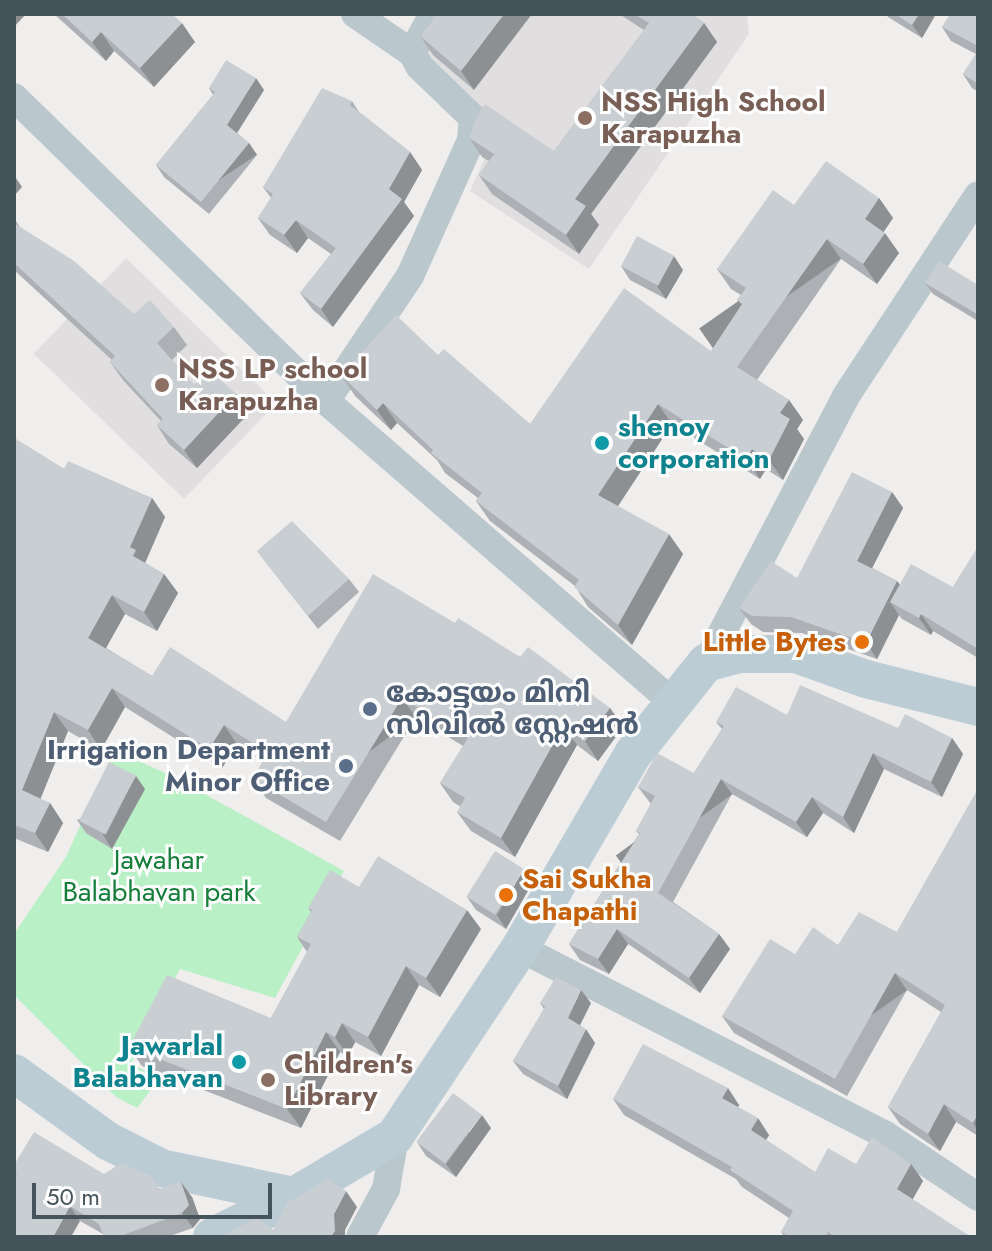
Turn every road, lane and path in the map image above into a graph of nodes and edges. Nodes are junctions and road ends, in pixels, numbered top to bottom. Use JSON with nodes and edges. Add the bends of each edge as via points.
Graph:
{"nodes":[{"id":1,"x":355,"y":14,"type":"edge"},
{"id":2,"x":433,"y":14,"type":"edge"},
{"id":3,"x":412,"y":53,"type":"junction"},
{"id":4,"x":14,"y":97,"type":"edge"},
{"id":5,"x":978,"y":195,"type":"edge"},
{"id":6,"x":326,"y":401,"type":"junction"},
{"id":7,"x":706,"y":663,"type":"junction"},
{"id":8,"x":673,"y":703,"type":"junction"},
{"id":9,"x":978,"y":707,"type":"edge"},
{"id":10,"x":520,"y":948,"type":"junction"},
{"id":11,"x":14,"y":1073,"type":"edge"},
{"id":12,"x":395,"y":1136,"type":"junction"},
{"id":13,"x":294,"y":1196,"type":"junction"},
{"id":14,"x":978,"y":1197,"type":"edge"},
{"id":15,"x":212,"y":1237,"type":"edge"},
{"id":16,"x":360,"y":1237,"type":"edge"}],
"edges":[{"from":1,"to":3,"type":"street"},
{"from":2,"to":3,"type":"street"},
{"from":3,"to":6,"type":"street","via":[[473,118],[471,140],[410,276]]},
{"from":4,"to":6,"type":"street"},
{"from":5,"to":7,"type":"street","via":[[846,396]]},
{"from":6,"to":8,"type":"street"},
{"from":7,"to":8,"type":"main road"},
{"from":7,"to":9,"type":"main road","via":[[740,654],[796,654],[866,679]]},
{"from":8,"to":10,"type":"main road","via":[[633,754]]},
{"from":10,"to":12,"type":"main road"},
{"from":10,"to":14,"type":"street","via":[[884,1134]]},
{"from":11,"to":13,"type":"main road","via":[[108,1141],[161,1168]]},
{"from":12,"to":13,"type":"main road"},
{"from":12,"to":16,"type":"street","via":[[386,1189]]},
{"from":13,"to":15,"type":"main road"}]}
